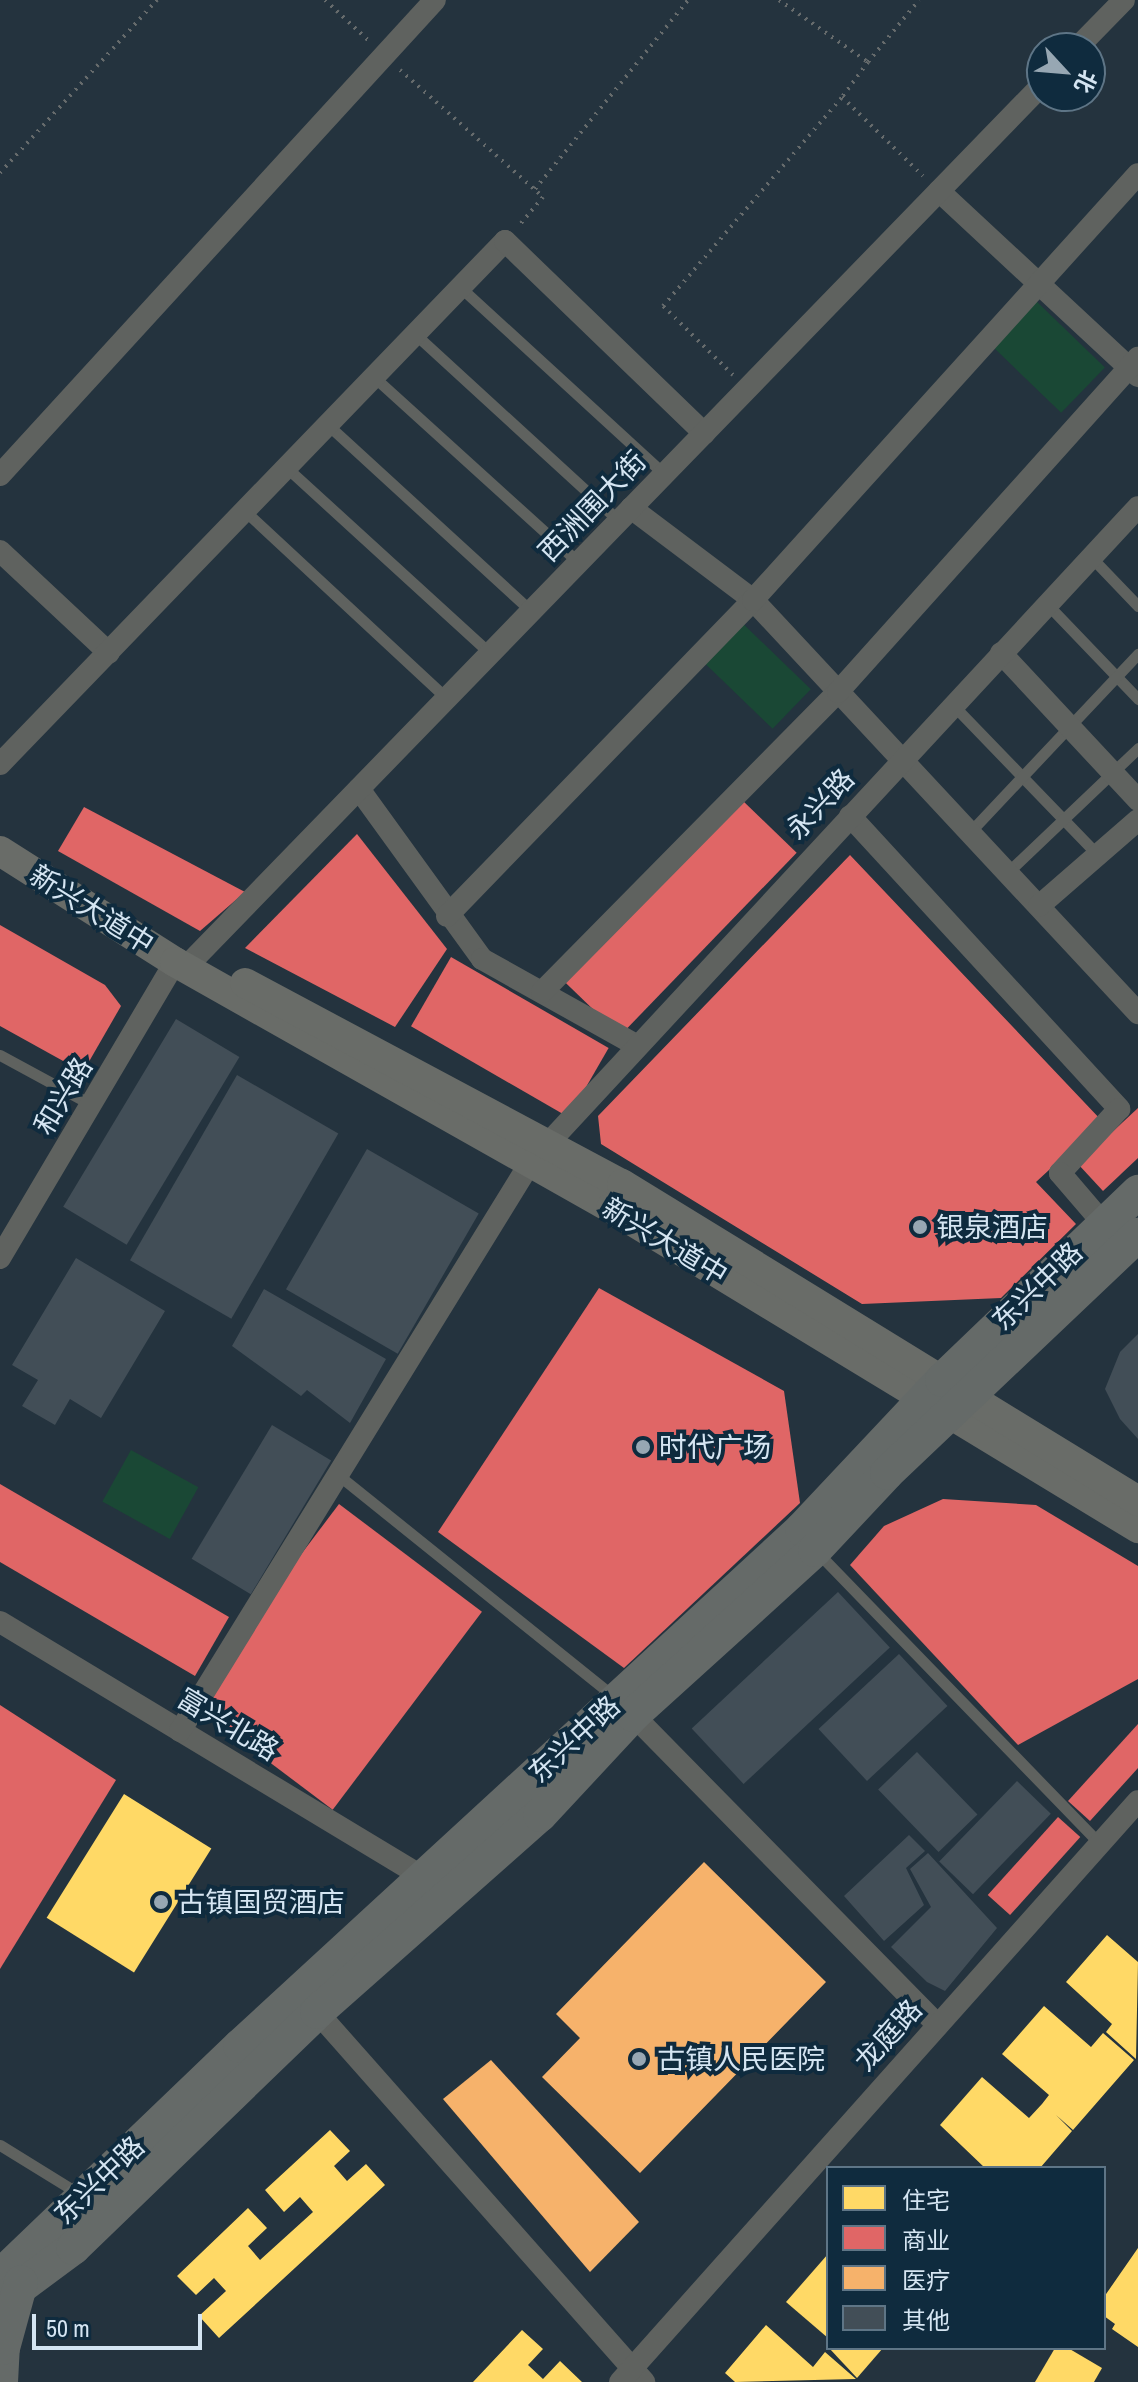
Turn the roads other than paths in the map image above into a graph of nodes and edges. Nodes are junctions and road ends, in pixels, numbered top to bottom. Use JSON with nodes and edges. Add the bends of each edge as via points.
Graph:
{"nodes":[{"id":1,"x":435,"y":0,"type":"edge"},
{"id":2,"x":1124,"y":0,"type":"edge"},
{"id":3,"x":1093,"y":32,"type":"edge"},
{"id":4,"x":1026,"y":101,"type":"edge"},
{"id":5,"x":1138,"y":174,"type":"edge"},
{"id":6,"x":939,"y":191,"type":"junction"},
{"id":7,"x":1039,"y":285,"type":"junction"},
{"id":8,"x":460,"y":287,"type":"junction"},
{"id":9,"x":415,"y":334,"type":"junction"},
{"id":10,"x":1135,"y":367,"type":"edge"},
{"id":11,"x":374,"y":377,"type":"junction"},
{"id":12,"x":328,"y":425,"type":"junction"},
{"id":13,"x":704,"y":433,"type":"junction"},
{"id":14,"x":287,"y":468,"type":"junction"},
{"id":15,"x":664,"y":474,"type":"junction"},
{"id":16,"x":0,"y":475,"type":"edge"},
{"id":17,"x":1138,"y":507,"type":"edge"},
{"id":18,"x":245,"y":511,"type":"junction"},
{"id":19,"x":625,"y":515,"type":"junction"},
{"id":20,"x":0,"y":551,"type":"edge"},
{"id":21,"x":1091,"y":557,"type":"junction"},
{"id":22,"x":579,"y":563,"type":"junction"},
{"id":23,"x":753,"y":600,"type":"junction"},
{"id":24,"x":1047,"y":604,"type":"junction"},
{"id":25,"x":1138,"y":606,"type":"edge"},
{"id":26,"x":531,"y":611,"type":"junction"},
{"id":27,"x":109,"y":653,"type":"junction"},
{"id":28,"x":1001,"y":653,"type":"junction"},
{"id":29,"x":491,"y":654,"type":"junction"},
{"id":30,"x":1138,"y":654,"type":"edge"},
{"id":31,"x":1117,"y":677,"type":"junction"},
{"id":32,"x":838,"y":692,"type":"junction"},
{"id":33,"x":447,"y":699,"type":"junction"},
{"id":34,"x":1138,"y":699,"type":"edge"},
{"id":35,"x":953,"y":705,"type":"junction"},
{"id":36,"x":1070,"y":727,"type":"junction"},
{"id":37,"x":1138,"y":748,"type":"edge"},
{"id":38,"x":902,"y":759,"type":"junction"},
{"id":39,"x":0,"y":764,"type":"edge"},
{"id":40,"x":1112,"y":772,"type":"junction"},
{"id":41,"x":1022,"y":777,"type":"junction"},
{"id":42,"x":359,"y":789,"type":"junction"},
{"id":43,"x":1138,"y":800,"type":"edge"},
{"id":44,"x":850,"y":816,"type":"junction"},
{"id":45,"x":1064,"y":819,"type":"junction"},
{"id":46,"x":1138,"y":820,"type":"edge"},
{"id":47,"x":970,"y":832,"type":"junction"},
{"id":48,"x":0,"y":851,"type":"edge"},
{"id":49,"x":1098,"y":855,"type":"junction"},
{"id":50,"x":1008,"y":872,"type":"junction"},
{"id":51,"x":1039,"y":906,"type":"junction"},
{"id":52,"x":447,"y":916,"type":"junction"},
{"id":53,"x":180,"y":965,"type":"junction"},
{"id":54,"x":542,"y":992,"type":"junction"},
{"id":55,"x":1138,"y":1013,"type":"edge"},
{"id":56,"x":636,"y":1045,"type":"junction"},
{"id":57,"x":0,"y":1055,"type":"edge"},
{"id":58,"x":92,"y":1105,"type":"junction"},
{"id":59,"x":539,"y":1153,"type":"junction"},
{"id":60,"x":1138,"y":1192,"type":"edge"},
{"id":61,"x":1102,"y":1222,"type":"junction"},
{"id":62,"x":1138,"y":1235,"type":"edge"},
{"id":63,"x":0,"y":1258,"type":"edge"},
{"id":64,"x":947,"y":1397,"type":"junction"},
{"id":65,"x":336,"y":1474,"type":"junction"},
{"id":66,"x":1121,"y":1500,"type":"edge"},
{"id":67,"x":1138,"y":1528,"type":"edge"},
{"id":68,"x":815,"y":1550,"type":"junction"},
{"id":69,"x":0,"y":1622,"type":"edge"},
{"id":70,"x":625,"y":1707,"type":"junction"},
{"id":71,"x":180,"y":1731,"type":"junction"},
{"id":72,"x":1138,"y":1801,"type":"edge"},
{"id":73,"x":1100,"y":1844,"type":"junction"},
{"id":74,"x":425,"y":1878,"type":"junction"},
{"id":75,"x":317,"y":2012,"type":"junction"},
{"id":76,"x":938,"y":2025,"type":"junction"},
{"id":77,"x":0,"y":2145,"type":"edge"},
{"id":78,"x":82,"y":2195,"type":"junction"},
{"id":79,"x":6,"y":2280,"type":"edge"},
{"id":80,"x":632,"y":2377,"type":"edge"},
{"id":81,"x":1,"y":2382,"type":"edge"}],
"edges":[{"from":1,"to":16,"type":"street"},
{"from":2,"to":3,"type":"street"},
{"from":4,"to":6,"type":"street","name":"西洲围大街"},
{"from":5,"to":7,"type":"street"},
{"from":6,"to":7,"type":"street"},
{"from":6,"to":13,"type":"street","name":"西洲围大街"},
{"from":7,"to":10,"type":"street"},
{"from":7,"to":23,"type":"street"},
{"from":8,"to":9,"type":"street"},
{"from":8,"to":13,"type":"street","via":[[505,241]]},
{"from":8,"to":15,"type":"lane"},
{"from":9,"to":11,"type":"street"},
{"from":9,"to":19,"type":"lane"},
{"from":10,"to":32,"type":"street"},
{"from":11,"to":12,"type":"street"},
{"from":11,"to":22,"type":"lane"},
{"from":12,"to":14,"type":"street"},
{"from":12,"to":26,"type":"lane"},
{"from":13,"to":15,"type":"street","name":"西洲围大街"},
{"from":14,"to":18,"type":"street"},
{"from":14,"to":29,"type":"lane"},
{"from":15,"to":19,"type":"street","name":"西洲围大街"},
{"from":17,"to":21,"type":"street","name":"永兴路"},
{"from":18,"to":27,"type":"street"},
{"from":18,"to":33,"type":"lane"},
{"from":19,"to":22,"type":"street","name":"西洲围大街"},
{"from":19,"to":23,"type":"street"},
{"from":20,"to":27,"type":"street"},
{"from":21,"to":24,"type":"street","name":"永兴路"},
{"from":21,"to":25,"type":"lane"},
{"from":22,"to":26,"type":"street","name":"西洲围大街"},
{"from":23,"to":32,"type":"street"},
{"from":23,"to":52,"type":"street"},
{"from":24,"to":28,"type":"street","name":"永兴路"},
{"from":24,"to":31,"type":"lane"},
{"from":26,"to":29,"type":"street","name":"西洲围大街"},
{"from":27,"to":39,"type":"street"},
{"from":28,"to":35,"type":"street","name":"永兴路"},
{"from":28,"to":36,"type":"street"},
{"from":29,"to":33,"type":"street","name":"西洲围大街"},
{"from":30,"to":31,"type":"lane"},
{"from":31,"to":34,"type":"lane"},
{"from":31,"to":36,"type":"lane"},
{"from":32,"to":38,"type":"street"},
{"from":32,"to":54,"type":"street"},
{"from":33,"to":42,"type":"street","name":"西洲围大街"},
{"from":35,"to":38,"type":"street","name":"永兴路"},
{"from":35,"to":41,"type":"lane"},
{"from":36,"to":40,"type":"street"},
{"from":36,"to":41,"type":"lane"},
{"from":37,"to":40,"type":"lane"},
{"from":38,"to":44,"type":"street","name":"永兴路"},
{"from":38,"to":47,"type":"street"},
{"from":40,"to":43,"type":"street"},
{"from":40,"to":45,"type":"lane"},
{"from":41,"to":45,"type":"lane"},
{"from":41,"to":47,"type":"lane"},
{"from":42,"to":52,"type":"street"},
{"from":42,"to":53,"type":"street","name":"西洲围大街"},
{"from":44,"to":56,"type":"street","name":"永兴路"},
{"from":44,"to":61,"type":"street","via":[[1119,1109],[1060,1173]]},
{"from":45,"to":49,"type":"lane"},
{"from":45,"to":50,"type":"lane"},
{"from":46,"to":49,"type":"street"},
{"from":47,"to":50,"type":"street"},
{"from":48,"to":53,"type":"main road","name":"新兴大道中"},
{"from":49,"to":51,"type":"street"},
{"from":50,"to":51,"type":"street"},
{"from":51,"to":55,"type":"street"},
{"from":52,"to":54,"type":"street","via":[[482,959]]},
{"from":53,"to":58,"type":"street","name":"和兴路"},
{"from":53,"to":59,"type":"main road","name":"新兴大道中","via":[[260,986]]},
{"from":54,"to":56,"type":"street"},
{"from":56,"to":59,"type":"street","name":"永兴路"},
{"from":57,"to":58,"type":"lane"},
{"from":58,"to":63,"type":"street","name":"和兴路"},
{"from":59,"to":64,"type":"main road","name":"新兴大道中"},
{"from":59,"to":65,"type":"street","name":"永兴路"},
{"from":60,"to":61,"type":"main road","name":"东兴中路"},
{"from":61,"to":64,"type":"main road","name":"东兴中路"},
{"from":62,"to":64,"type":"main road","name":"东兴中路"},
{"from":64,"to":66,"type":"main road","name":"新兴大道中"},
{"from":64,"to":68,"type":"main road","name":"东兴中路"},
{"from":64,"to":70,"type":"main road","name":"东兴中路","via":[[802,1529]]},
{"from":65,"to":70,"type":"lane"},
{"from":65,"to":71,"type":"street","name":"永兴路"},
{"from":66,"to":67,"type":"main road","name":"新兴大道中"},
{"from":68,"to":70,"type":"main road","name":"东兴中路"},
{"from":68,"to":73,"type":"lane"},
{"from":69,"to":71,"type":"street","name":"富兴北路"},
{"from":70,"to":74,"type":"main road","name":"东兴中路"},
{"from":70,"to":75,"type":"main road","name":"东兴中路","via":[[540,1815]]},
{"from":70,"to":76,"type":"street"},
{"from":71,"to":74,"type":"street","name":"富兴北路"},
{"from":72,"to":73,"type":"street","name":"龙庭路"},
{"from":73,"to":76,"type":"street","name":"龙庭路"},
{"from":74,"to":78,"type":"main road","name":"东兴中路"},
{"from":75,"to":79,"type":"main road","name":"东兴中路","via":[[73,2248]]},
{"from":75,"to":80,"type":"street"},
{"from":76,"to":80,"type":"street","name":"龙庭路"},
{"from":77,"to":78,"type":"lane"},
{"from":78,"to":79,"type":"main road","name":"东兴中路"},
{"from":79,"to":81,"type":"main road"}]}
